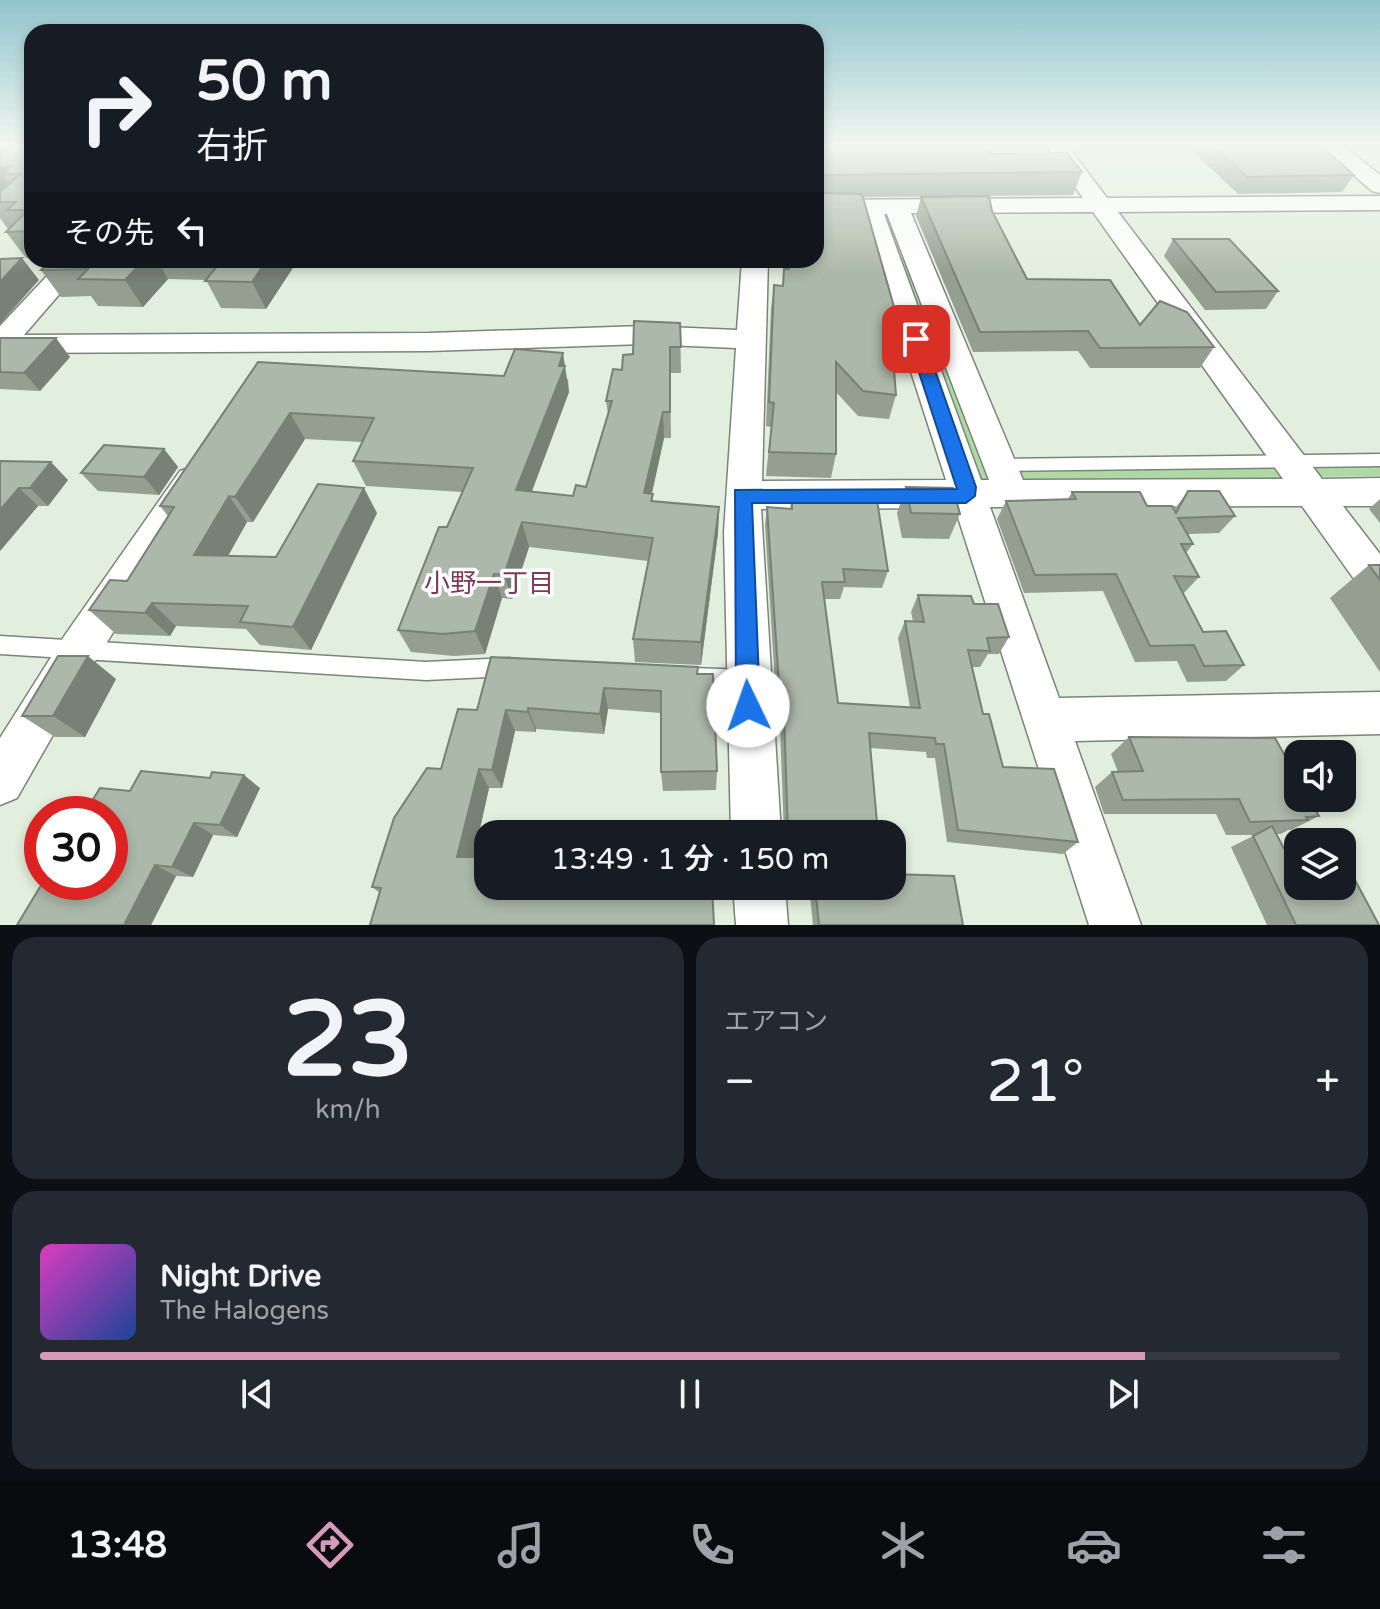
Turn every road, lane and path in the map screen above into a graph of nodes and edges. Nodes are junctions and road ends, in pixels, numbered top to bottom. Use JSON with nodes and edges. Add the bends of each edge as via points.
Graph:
{"nodes":[{"id":1,"x":1088,"y":187,"type":"edge"},
{"id":2,"x":1361,"y":187,"type":"edge"},
{"id":3,"x":1378,"y":200,"type":"edge"},
{"id":4,"x":1101,"y":205,"type":"junction"},
{"id":5,"x":883,"y":206,"type":"junction"},
{"id":6,"x":824,"y":207,"type":"edge"},
{"id":7,"x":46,"y":268,"type":"edge"},
{"id":8,"x":69,"y":268,"type":"edge"},
{"id":9,"x":755,"y":268,"type":"edge"},
{"id":10,"x":28,"y":270,"type":"dead end"},
{"id":11,"x":752,"y":340,"type":"junction"},
{"id":12,"x":283,"y":343,"type":"junction"},
{"id":13,"x":257,"y":383,"type":"edge"},
{"id":14,"x":213,"y":449,"type":"edge"},
{"id":15,"x":1380,"y":460,"type":"edge"},
{"id":16,"x":1288,"y":461,"type":"junction"},
{"id":17,"x":1005,"y":480,"type":"junction"},
{"id":18,"x":1380,"y":492,"type":"edge"},
{"id":19,"x":1311,"y":493,"type":"junction"},
{"id":20,"x":742,"y":495,"type":"junction"},
{"id":21,"x":966,"y":496,"type":"junction"},
{"id":22,"x":1380,"y":584,"type":"edge"},
{"id":23,"x":0,"y":645,"type":"edge"},
{"id":24,"x":80,"y":648,"type":"junction"},
{"id":25,"x":537,"y":667,"type":"edge"},
{"id":26,"x":671,"y":676,"type":"edge"},
{"id":27,"x":746,"y":679,"type":"junction"},
{"id":28,"x":1380,"y":713,"type":"edge"},
{"id":29,"x":1045,"y":720,"type":"junction"},
{"id":30,"x":0,"y":781,"type":"edge"},
{"id":31,"x":755,"y":820,"type":"edge"},
{"id":32,"x":760,"y":900,"type":"edge"},
{"id":33,"x":762,"y":925,"type":"edge"},
{"id":34,"x":1115,"y":925,"type":"edge"}],
"edges":[{"from":1,"to":4,"type":"street"},
{"from":2,"to":3,"type":"street"},
{"from":3,"to":4,"type":"street"},
{"from":4,"to":5,"type":"street"},
{"from":4,"to":16,"type":"street"},
{"from":5,"to":6,"type":"street"},
{"from":5,"to":17,"type":"street"},
{"from":5,"to":21,"type":"street"},
{"from":7,"to":10,"type":"street"},
{"from":8,"to":12,"type":"street","via":[[0,344]]},
{"from":9,"to":11,"type":"street"},
{"from":11,"to":12,"type":"street","via":[[644,335]]},
{"from":11,"to":20,"type":"street"},
{"from":12,"to":13,"type":"street"},
{"from":14,"to":24,"type":"street"},
{"from":15,"to":16,"type":"lane"},
{"from":16,"to":17,"type":"lane"},
{"from":16,"to":19,"type":"street"},
{"from":17,"to":19,"type":"street"},
{"from":17,"to":21,"type":"street"},
{"from":18,"to":19,"type":"street"},
{"from":19,"to":22,"type":"street"},
{"from":20,"to":21,"type":"street"},
{"from":20,"to":27,"type":"street"},
{"from":21,"to":29,"type":"street"},
{"from":23,"to":24,"type":"lane"},
{"from":24,"to":25,"type":"lane","via":[[426,671]]},
{"from":24,"to":30,"type":"street"},
{"from":26,"to":27,"type":"lane"},
{"from":27,"to":31,"type":"street"},
{"from":28,"to":29,"type":"street"},
{"from":29,"to":34,"type":"street"},
{"from":32,"to":33,"type":"street"}]}
